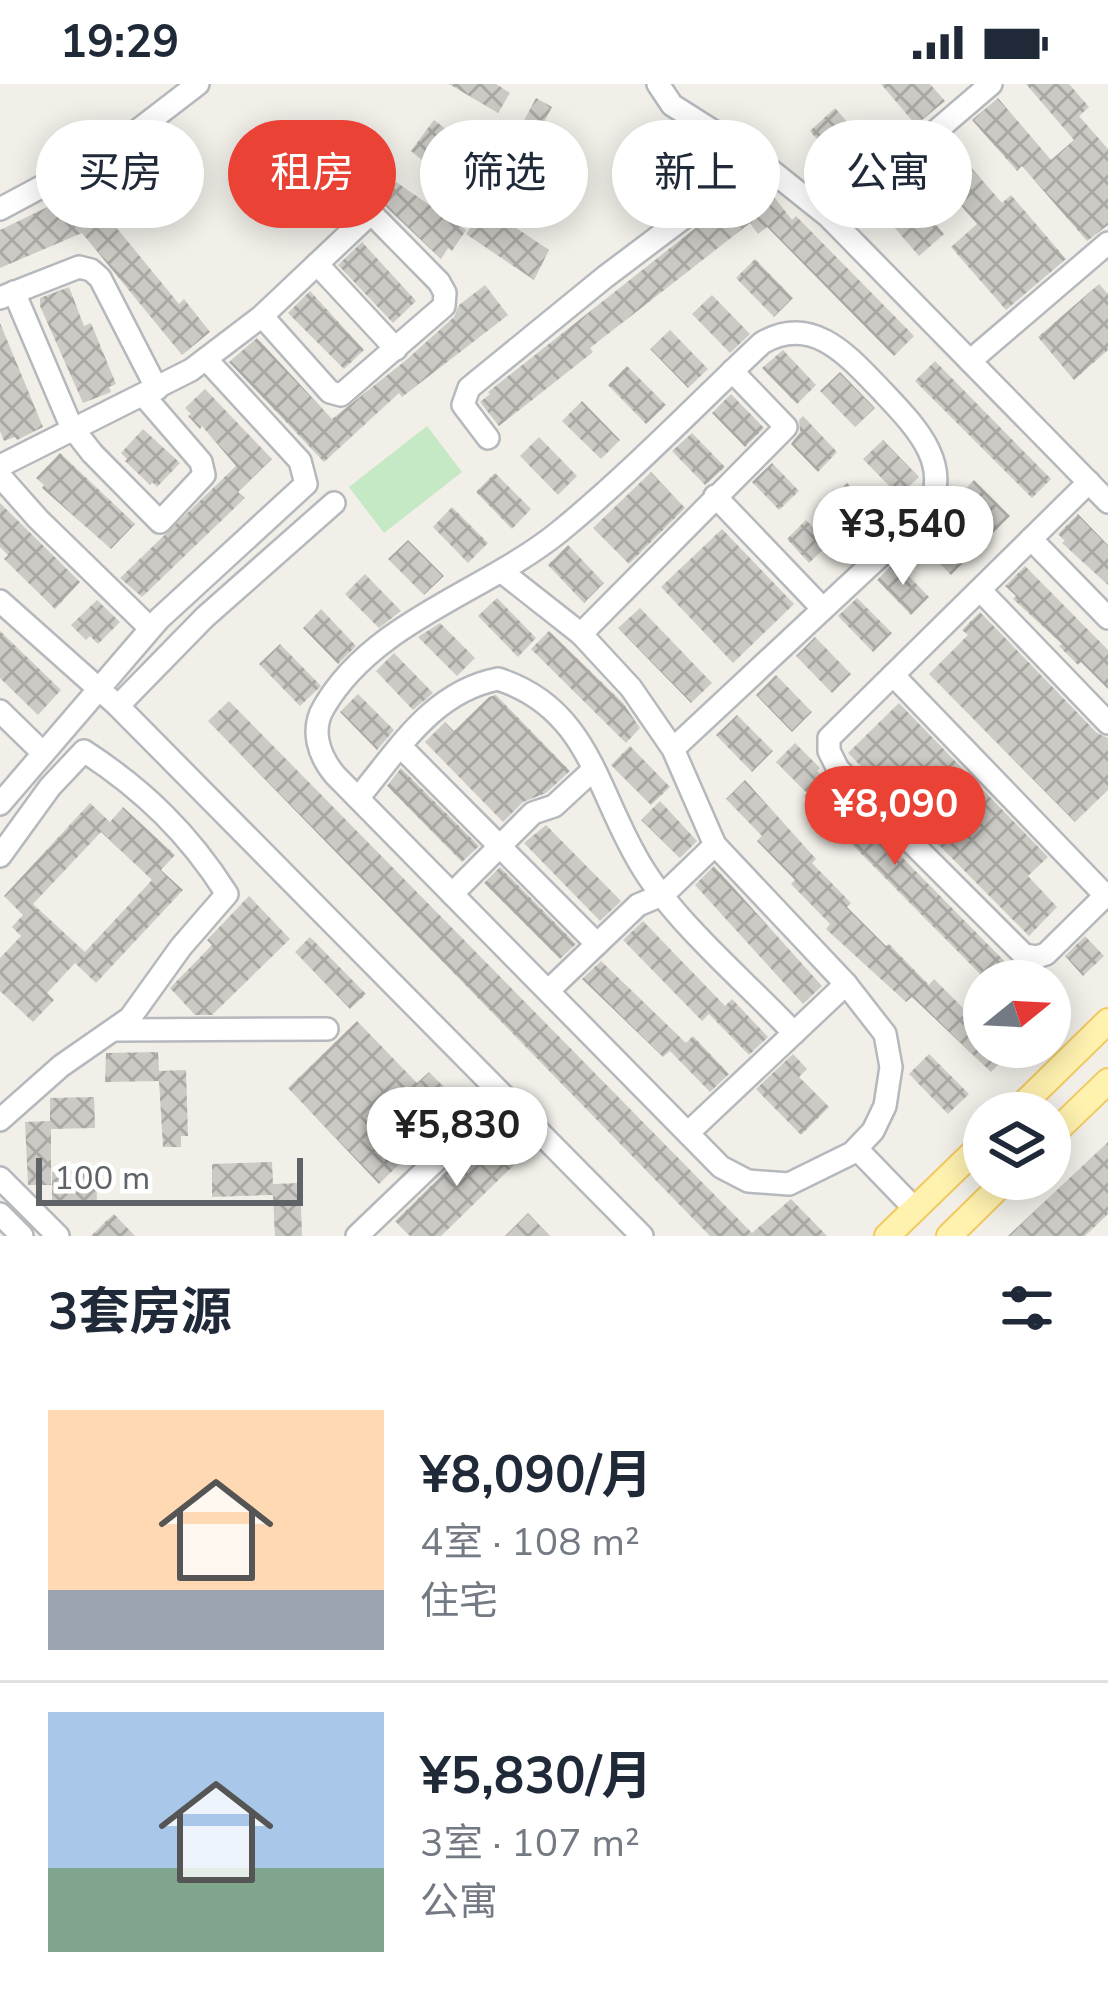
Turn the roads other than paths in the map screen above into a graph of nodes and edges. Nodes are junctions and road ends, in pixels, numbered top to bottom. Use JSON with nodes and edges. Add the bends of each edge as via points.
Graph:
{"nodes":[{"id":1,"x":198,"y":84,"type":"edge"},
{"id":2,"x":658,"y":84,"type":"edge"},
{"id":3,"x":991,"y":84,"type":"edge"},
{"id":4,"x":695,"y":120,"type":"edge"},
{"id":5,"x":949,"y":120,"type":"edge"},
{"id":6,"x":780,"y":178,"type":"edge"},
{"id":7,"x":804,"y":197,"type":"edge"},
{"id":8,"x":0,"y":209,"type":"edge"},
{"id":9,"x":673,"y":228,"type":"edge"},
{"id":10,"x":840,"y":228,"type":"edge"},
{"id":11,"x":1108,"y":243,"type":"edge"},
{"id":12,"x":317,"y":264,"type":"junction"},
{"id":13,"x":7,"y":295,"type":"edge"},
{"id":14,"x":262,"y":316,"type":"junction"},
{"id":15,"x":396,"y":349,"type":"junction"},
{"id":16,"x":206,"y":359,"type":"junction"},
{"id":17,"x":970,"y":362,"type":"junction"},
{"id":18,"x":732,"y":371,"type":"junction"},
{"id":19,"x":151,"y":392,"type":"junction"},
{"id":20,"x":75,"y":431,"type":"junction"},
{"id":21,"x":488,"y":438,"type":"dead end"},
{"id":22,"x":0,"y":466,"type":"edge"},
{"id":23,"x":0,"y":476,"type":"edge"},
{"id":24,"x":1089,"y":482,"type":"junction"},
{"id":25,"x":715,"y":496,"type":"junction"},
{"id":26,"x":1108,"y":502,"type":"edge"},
{"id":27,"x":334,"y":503,"type":"dead end"},
{"id":28,"x":1031,"y":539,"type":"junction"},
{"id":29,"x":501,"y":571,"type":"junction"},
{"id":30,"x":980,"y":590,"type":"junction"},
{"id":31,"x":0,"y":601,"type":"edge"},
{"id":32,"x":823,"y":609,"type":"junction"},
{"id":33,"x":1108,"y":619,"type":"edge"},
{"id":34,"x":150,"y":628,"type":"junction"},
{"id":35,"x":581,"y":634,"type":"junction"},
{"id":36,"x":893,"y":675,"type":"junction"},
{"id":37,"x":95,"y":689,"type":"junction"},
{"id":38,"x":118,"y":706,"type":"junction"},
{"id":39,"x":0,"y":711,"type":"edge"},
{"id":40,"x":1108,"y":723,"type":"edge"},
{"id":41,"x":401,"y":747,"type":"junction"},
{"id":42,"x":674,"y":749,"type":"junction"},
{"id":43,"x":42,"y":752,"type":"junction"},
{"id":44,"x":593,"y":770,"type":"junction"},
{"id":45,"x":358,"y":798,"type":"junction"},
{"id":46,"x":0,"y":804,"type":"edge"},
{"id":47,"x":715,"y":845,"type":"junction"},
{"id":48,"x":500,"y":846,"type":"junction"},
{"id":49,"x":0,"y":856,"type":"edge"},
{"id":50,"x":452,"y":894,"type":"junction"},
{"id":51,"x":664,"y":894,"type":"junction"},
{"id":52,"x":1107,"y":894,"type":"edge"},
{"id":53,"x":597,"y":944,"type":"junction"},
{"id":54,"x":846,"y":984,"type":"junction"},
{"id":55,"x":548,"y":991,"type":"junction"},
{"id":56,"x":1108,"y":1021,"type":"edge"},
{"id":57,"x":327,"y":1029,"type":"dead end"},
{"id":58,"x":115,"y":1030,"type":"junction"},
{"id":59,"x":794,"y":1033,"type":"junction"},
{"id":60,"x":1108,"y":1081,"type":"edge"},
{"id":61,"x":1035,"y":1092,"type":"edge"},
{"id":62,"x":1071,"y":1117,"type":"edge"},
{"id":63,"x":0,"y":1120,"type":"edge"},
{"id":64,"x":474,"y":1124,"type":"dead end"},
{"id":65,"x":688,"y":1133,"type":"junction"},
{"id":66,"x":857,"y":1148,"type":"junction"},
{"id":67,"x":963,"y":1162,"type":"edge"},
{"id":68,"x":0,"y":1178,"type":"edge"},
{"id":69,"x":986,"y":1200,"type":"edge"},
{"id":70,"x":915,"y":1209,"type":"junction"},
{"id":71,"x":58,"y":1236,"type":"edge"},
{"id":72,"x":357,"y":1236,"type":"edge"},
{"id":73,"x":642,"y":1236,"type":"edge"},
{"id":74,"x":887,"y":1236,"type":"edge"},
{"id":75,"x":949,"y":1236,"type":"edge"}],
"edges":[{"from":1,"to":8,"type":"street","via":[[116,147]]},
{"from":2,"to":4,"type":"street"},
{"from":3,"to":5,"type":"street"},
{"from":6,"to":7,"type":"street"},
{"from":9,"to":21,"type":"street","via":[[469,388],[463,404]]},
{"from":10,"to":17,"type":"street"},
{"from":11,"to":17,"type":"street"},
{"from":12,"to":14,"type":"street"},
{"from":12,"to":15,"type":"street"},
{"from":12,"to":15,"type":"street","via":[[371,213],[439,282],[444,306]]},
{"from":13,"to":19,"type":"street","via":[[80,267],[96,273]]},
{"from":13,"to":20,"type":"street"},
{"from":14,"to":15,"type":"street","via":[[337,395]]},
{"from":14,"to":16,"type":"street"},
{"from":16,"to":19,"type":"street"},
{"from":16,"to":34,"type":"street","via":[[299,461],[306,484]]},
{"from":17,"to":24,"type":"street"},
{"from":18,"to":25,"type":"street","via":[[785,427]]},
{"from":18,"to":29,"type":"street","via":[[559,532]]},
{"from":18,"to":32,"type":"street","via":[[771,338],[818,337],[842,349],[919,430],[931,454],[935,489],[925,514]]},
{"from":19,"to":20,"type":"street"},
{"from":19,"to":20,"type":"street","via":[[204,475],[160,522]]},
{"from":20,"to":22,"type":"street"},
{"from":23,"to":34,"type":"street"},
{"from":24,"to":26,"type":"street"},
{"from":24,"to":28,"type":"street"},
{"from":25,"to":32,"type":"street"},
{"from":25,"to":35,"type":"street"},
{"from":27,"to":38,"type":"street"},
{"from":28,"to":30,"type":"street"},
{"from":28,"to":33,"type":"street"},
{"from":29,"to":35,"type":"street"},
{"from":29,"to":45,"type":"street","via":[[394,636],[325,706],[317,734],[322,755]]},
{"from":30,"to":36,"type":"street"},
{"from":30,"to":40,"type":"street"},
{"from":31,"to":37,"type":"street"},
{"from":32,"to":42,"type":"street"},
{"from":34,"to":37,"type":"street"},
{"from":35,"to":42,"type":"street"},
{"from":36,"to":52,"type":"street"},
{"from":36,"to":52,"type":"street","via":[[829,738],[838,769],[1024,955],[1046,954]]},
{"from":37,"to":38,"type":"street"},
{"from":37,"to":43,"type":"street"},
{"from":38,"to":73,"type":"street"},
{"from":39,"to":43,"type":"street"},
{"from":41,"to":44,"type":"street","via":[[444,699],[498,679],[560,713]]},
{"from":41,"to":45,"type":"street"},
{"from":41,"to":48,"type":"street"},
{"from":42,"to":47,"type":"street"},
{"from":43,"to":46,"type":"street"},
{"from":44,"to":48,"type":"street"},
{"from":44,"to":51,"type":"street"},
{"from":45,"to":50,"type":"street"},
{"from":47,"to":51,"type":"street"},
{"from":47,"to":54,"type":"street"},
{"from":48,"to":50,"type":"street"},
{"from":48,"to":53,"type":"street"},
{"from":49,"to":58,"type":"street","via":[[84,751],[141,792],[203,856],[227,894]]},
{"from":50,"to":55,"type":"street"},
{"from":51,"to":53,"type":"street","via":[[638,905]]},
{"from":51,"to":59,"type":"street"},
{"from":53,"to":55,"type":"street"},
{"from":54,"to":59,"type":"street"},
{"from":54,"to":66,"type":"street","via":[[880,1024],[891,1056],[885,1106]]},
{"from":55,"to":65,"type":"street"},
{"from":56,"to":61,"type":"main road"},
{"from":57,"to":58,"type":"street"},
{"from":58,"to":63,"type":"street"},
{"from":59,"to":65,"type":"street"},
{"from":60,"to":62,"type":"main road"},
{"from":64,"to":72,"type":"street"},
{"from":65,"to":66,"type":"street","via":[[721,1167],[764,1184],[801,1180]]},
{"from":66,"to":70,"type":"street"},
{"from":67,"to":70,"type":"main road"},
{"from":68,"to":71,"type":"street"},
{"from":69,"to":75,"type":"main road"},
{"from":70,"to":74,"type":"main road"}]}
